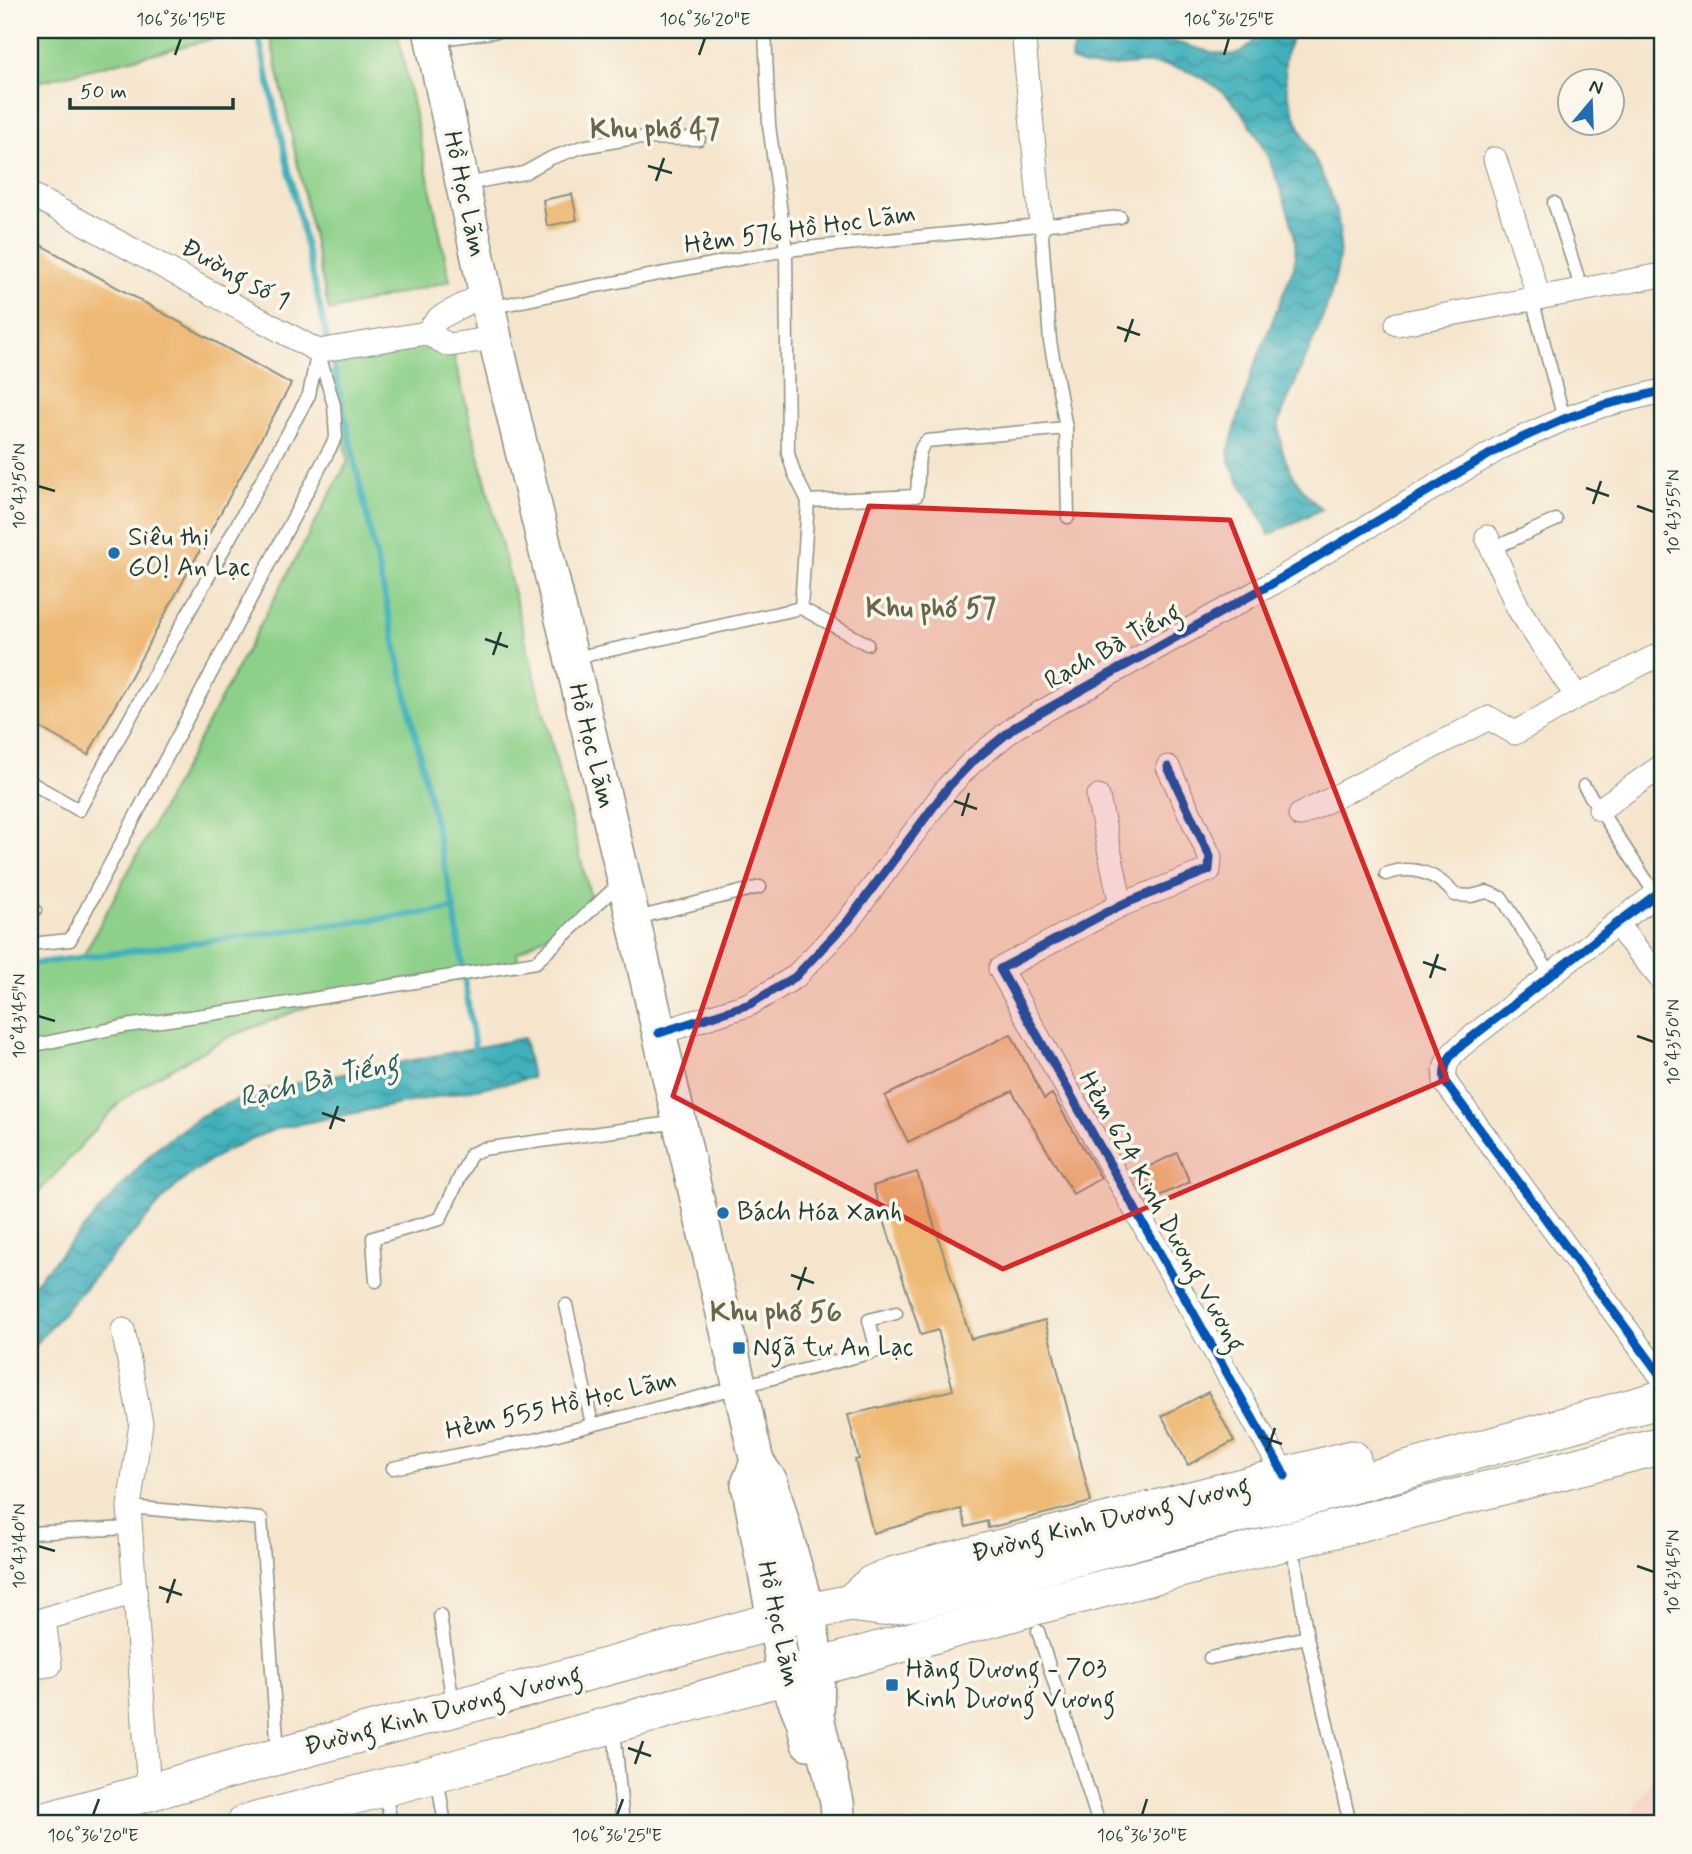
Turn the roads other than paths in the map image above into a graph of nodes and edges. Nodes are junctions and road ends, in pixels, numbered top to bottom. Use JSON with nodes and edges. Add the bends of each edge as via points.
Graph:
{"nodes":[{"id":1,"x":506,"y":30,"type":"edge"},
{"id":2,"x":765,"y":30,"type":"edge"},
{"id":3,"x":1023,"y":30,"type":"edge"},
{"id":4,"x":431,"y":35,"type":"edge"},
{"id":5,"x":699,"y":139,"type":"dead end"},
{"id":6,"x":1495,"y":159,"type":"dead end"},
{"id":7,"x":468,"y":184,"type":"junction"},
{"id":8,"x":30,"y":194,"type":"edge"},
{"id":9,"x":1554,"y":203,"type":"dead end"},
{"id":10,"x":1120,"y":217,"type":"dead end"},
{"id":11,"x":1041,"y":223,"type":"junction"},
{"id":12,"x":786,"y":250,"type":"junction"},
{"id":13,"x":1662,"y":275,"type":"edge"},
{"id":14,"x":1582,"y":290,"type":"junction"},
{"id":15,"x":1536,"y":298,"type":"junction"},
{"id":16,"x":490,"y":313,"type":"junction"},
{"id":17,"x":1396,"y":324,"type":"dead end"},
{"id":18,"x":426,"y":333,"type":"junction"},
{"id":19,"x":318,"y":351,"type":"junction"},
{"id":20,"x":1662,"y":391,"type":"edge"},
{"id":21,"x":1662,"y":404,"type":"edge"},
{"id":22,"x":1564,"y":419,"type":"junction"},
{"id":23,"x":1066,"y":428,"type":"junction"},
{"id":24,"x":807,"y":501,"type":"junction"},
{"id":25,"x":1068,"y":517,"type":"dead end"},
{"id":26,"x":1556,"y":520,"type":"dead end"},
{"id":27,"x":1489,"y":543,"type":"joint"},
{"id":28,"x":801,"y":608,"type":"junction"},
{"id":29,"x":867,"y":644,"type":"dead end"},
{"id":30,"x":1662,"y":653,"type":"edge"},
{"id":31,"x":570,"y":659,"type":"junction"},
{"id":32,"x":1577,"y":697,"type":"junction"},
{"id":33,"x":1662,"y":766,"type":"edge"},
{"id":34,"x":1168,"y":767,"type":"dead end"},
{"id":35,"x":30,"y":782,"type":"edge"},
{"id":36,"x":1584,"y":786,"type":"dead end"},
{"id":37,"x":1098,"y":797,"type":"dead end"},
{"id":38,"x":1600,"y":809,"type":"junction"},
{"id":39,"x":1300,"y":815,"type":"dead end"},
{"id":40,"x":1386,"y":874,"type":"dead end"},
{"id":41,"x":624,"y":879,"type":"junction"},
{"id":42,"x":760,"y":887,"type":"dead end"},
{"id":43,"x":1659,"y":893,"type":"edge"},
{"id":44,"x":1121,"y":905,"type":"junction"},
{"id":45,"x":633,"y":919,"type":"junction"},
{"id":46,"x":1616,"y":923,"type":"junction"},
{"id":47,"x":30,"y":944,"type":"edge"},
{"id":48,"x":1551,"y":975,"type":"junction"},
{"id":49,"x":1662,"y":980,"type":"edge"},
{"id":50,"x":660,"y":1039,"type":"junction"},
{"id":51,"x":30,"y":1046,"type":"edge"},
{"id":52,"x":679,"y":1122,"type":"junction"},
{"id":53,"x":376,"y":1281,"type":"dead end"},
{"id":54,"x":566,"y":1305,"type":"dead end"},
{"id":55,"x":896,"y":1313,"type":"dead end"},
{"id":56,"x":123,"y":1330,"type":"dead end"},
{"id":57,"x":1662,"y":1384,"type":"edge"},
{"id":58,"x":739,"y":1386,"type":"junction"},
{"id":59,"x":592,"y":1424,"type":"junction"},
{"id":60,"x":1662,"y":1445,"type":"edge"},
{"id":61,"x":1662,"y":1467,"type":"edge"},
{"id":62,"x":393,"y":1468,"type":"dead end"},
{"id":63,"x":1291,"y":1488,"type":"junction"},
{"id":64,"x":130,"y":1518,"type":"junction"},
{"id":65,"x":30,"y":1533,"type":"edge"},
{"id":66,"x":1295,"y":1562,"type":"junction"},
{"id":67,"x":135,"y":1592,"type":"junction"},
{"id":68,"x":440,"y":1615,"type":"dead end"},
{"id":69,"x":791,"y":1616,"type":"junction"},
{"id":70,"x":1038,"y":1631,"type":"junction"},
{"id":71,"x":1307,"y":1637,"type":"junction"},
{"id":72,"x":868,"y":1654,"type":"junction"},
{"id":73,"x":1210,"y":1658,"type":"dead end"},
{"id":74,"x":30,"y":1668,"type":"edge"},
{"id":75,"x":801,"y":1673,"type":"junction"},
{"id":76,"x":453,"y":1709,"type":"junction"},
{"id":77,"x":614,"y":1724,"type":"junction"},
{"id":78,"x":278,"y":1756,"type":"junction"},
{"id":79,"x":436,"y":1773,"type":"junction"},
{"id":80,"x":384,"y":1787,"type":"junction"},
{"id":81,"x":149,"y":1791,"type":"junction"},
{"id":82,"x":36,"y":1824,"type":"edge"},
{"id":83,"x":245,"y":1824,"type":"edge"},
{"id":84,"x":391,"y":1824,"type":"edge"},
{"id":85,"x":445,"y":1824,"type":"edge"},
{"id":86,"x":623,"y":1824,"type":"edge"},
{"id":87,"x":837,"y":1824,"type":"edge"},
{"id":88,"x":1099,"y":1824,"type":"edge"},
{"id":89,"x":1350,"y":1824,"type":"edge"}],
"edges":[{"from":1,"to":4,"type":"lane"},
{"from":2,"to":12,"type":"lane","via":[[769,125]]},
{"from":3,"to":11,"type":"street"},
{"from":4,"to":7,"type":"main road","name":"Hồ Học Lãm"},
{"from":5,"to":7,"type":"lane","via":[[634,138],[582,146],[510,177]]},
{"from":6,"to":15,"type":"street"},
{"from":7,"to":16,"type":"main road","name":"Hồ Học Lãm"},
{"from":8,"to":19,"type":"street","name":"Đường số 1"},
{"from":9,"to":14,"type":"lane"},
{"from":10,"to":11,"type":"lane","name":"Hẻm 576 Hồ Học Lãm"},
{"from":11,"to":12,"type":"lane","name":"Hẻm 576 Hồ Học Lãm"},
{"from":11,"to":23,"type":"lane","via":[[1050,341]]},
{"from":12,"to":16,"type":"lane","name":"Hẻm 576 Hồ Học Lãm","via":[[575,290]]},
{"from":12,"to":24,"type":"lane","via":[[788,453]]},
{"from":13,"to":14,"type":"street"},
{"from":14,"to":15,"type":"street"},
{"from":15,"to":17,"type":"street"},
{"from":15,"to":22,"type":"lane"},
{"from":16,"to":18,"type":"street","via":[[439,318]]},
{"from":16,"to":18,"type":"street","via":[[449,345]]},
{"from":16,"to":31,"type":"main road","name":"Hồ Học Lãm"},
{"from":18,"to":19,"type":"street"},
{"from":19,"to":35,"type":"lane","via":[[309,395],[79,810]]},
{"from":19,"to":47,"type":"lane","via":[[334,405],[336,437],[70,940]]},
{"from":20,"to":22,"type":"street","name":"Rạch Bà Tiếng"},
{"from":21,"to":50,"type":"street","name":"Rạch Bà Tiếng","via":[[1569,431],[1508,458],[1279,594],[1022,738],[959,794],[858,930],[817,975],[788,999],[755,1016]]},
{"from":22,"to":50,"type":"street","name":"Rạch Bà Tiếng","via":[[1482,458],[1273,583],[1015,727],[949,786],[848,921],[795,977],[750,1004]]},
{"from":23,"to":24,"type":"lane","via":[[927,441],[919,452],[916,496]]},
{"from":23,"to":25,"type":"lane"},
{"from":24,"to":28,"type":"lane"},
{"from":26,"to":27,"type":"lane"},
{"from":27,"to":32,"type":"street","via":[[1518,608]]},
{"from":28,"to":29,"type":"lane"},
{"from":28,"to":31,"type":"lane"},
{"from":30,"to":32,"type":"street"},
{"from":31,"to":41,"type":"main road","name":"Hồ Học Lãm"},
{"from":32,"to":39,"type":"street","via":[[1515,733],[1489,718]]},
{"from":33,"to":38,"type":"street"},
{"from":34,"to":44,"type":"street","via":[[1210,857],[1209,870]]},
{"from":36,"to":38,"type":"lane"},
{"from":37,"to":44,"type":"street"},
{"from":38,"to":43,"type":"lane"},
{"from":40,"to":48,"type":"lane","via":[[1401,869],[1422,873],[1442,880],[1455,895],[1487,892],[1502,898]]},
{"from":41,"to":45,"type":"main road","name":"Hồ Học Lãm"},
{"from":41,"to":51,"type":"lane","via":[[536,962],[126,1026]]},
{"from":42,"to":45,"type":"lane"},
{"from":43,"to":46,"type":"street"},
{"from":44,"to":63,"type":"street","name":"Hẻm 624 Kinh Dương Vương","via":[[1000,969]]},
{"from":45,"to":50,"type":"main road","name":"Hồ Học Lãm"},
{"from":46,"to":48,"type":"street"},
{"from":46,"to":49,"type":"street"},
{"from":48,"to":57,"type":"street","via":[[1448,1056],[1445,1082]]},
{"from":50,"to":52,"type":"main road","name":"Hồ Học Lãm"},
{"from":52,"to":53,"type":"lane","via":[[471,1154],[440,1219],[373,1238]]},
{"from":52,"to":58,"type":"main road","name":"Hồ Học Lãm"},
{"from":54,"to":59,"type":"lane"},
{"from":55,"to":58,"type":"lane","name":"Hẻm 555 Hồ Học Lãm","via":[[869,1320],[877,1351]]},
{"from":56,"to":64,"type":"street","via":[[141,1423]]},
{"from":57,"to":63,"type":"main road","name":"Đường Kinh Dương Vương"},
{"from":58,"to":59,"type":"lane","name":"Hẻm 555 Hồ Học Lãm"},
{"from":58,"to":69,"type":"main road","name":"Hồ Học Lãm","via":[[757,1462],[748,1484]]},
{"from":59,"to":62,"type":"lane","name":"Hẻm 555 Hồ Học Lãm"},
{"from":60,"to":72,"type":"main road","via":[[1032,1607]]},
{"from":61,"to":66,"type":"main road"},
{"from":63,"to":69,"type":"main road","name":"Đường Kinh Dương Vương","via":[[1175,1517],[897,1606],[851,1602]]},
{"from":64,"to":65,"type":"lane"},
{"from":64,"to":67,"type":"street"},
{"from":64,"to":78,"type":"lane","via":[[261,1519]]},
{"from":66,"to":70,"type":"main road"},
{"from":66,"to":71,"type":"lane"},
{"from":67,"to":74,"type":"street","via":[[44,1619],[50,1665]]},
{"from":67,"to":81,"type":"street"},
{"from":68,"to":76,"type":"lane"},
{"from":69,"to":75,"type":"main road","name":"Hồ Học Lãm"},
{"from":69,"to":76,"type":"main road","name":"Đường Kinh Dương Vương"},
{"from":70,"to":72,"type":"main road","via":[[929,1660],[897,1662]]},
{"from":70,"to":88,"type":"lane"},
{"from":71,"to":73,"type":"lane"},
{"from":71,"to":89,"type":"lane"},
{"from":72,"to":75,"type":"main road"},
{"from":75,"to":77,"type":"main road"},
{"from":75,"to":87,"type":"main road","name":"Hồ Học Lãm","via":[[817,1717],[837,1802]]},
{"from":76,"to":78,"type":"main road","name":"Đường Kinh Dương Vương"},
{"from":77,"to":79,"type":"main road"},
{"from":77,"to":86,"type":"lane"},
{"from":78,"to":81,"type":"main road","name":"Đường Kinh Dương Vương"},
{"from":79,"to":80,"type":"main road"},
{"from":79,"to":85,"type":"lane"},
{"from":80,"to":83,"type":"main road"},
{"from":80,"to":84,"type":"lane"},
{"from":81,"to":82,"type":"main road","name":"Đường Kinh Dương Vương"}]}
